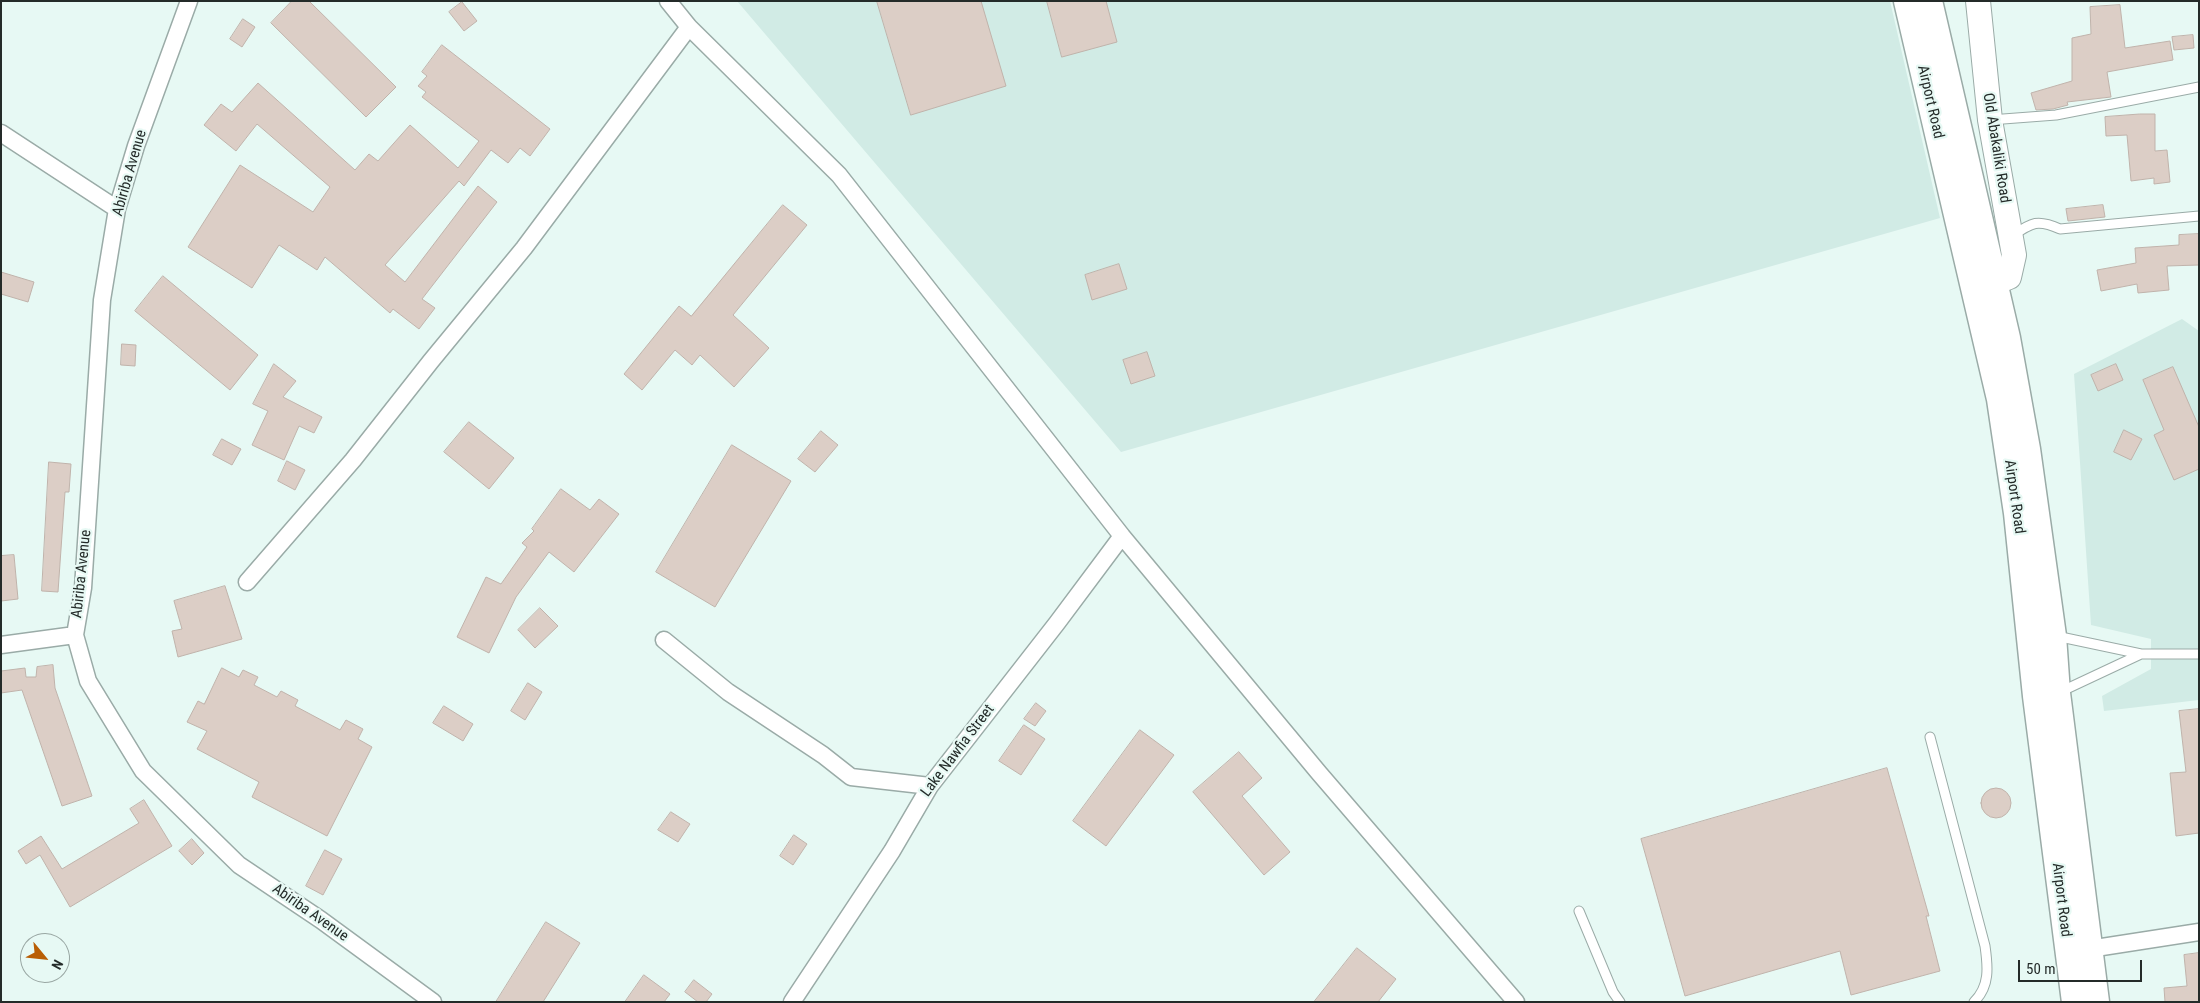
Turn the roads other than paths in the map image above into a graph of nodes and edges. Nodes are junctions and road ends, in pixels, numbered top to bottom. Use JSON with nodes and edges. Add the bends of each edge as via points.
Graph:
{"nodes":[{"id":1,"x":190,"y":1,"type":"edge"},
{"id":2,"x":668,"y":1,"type":"edge"},
{"id":3,"x":1907,"y":1,"type":"edge"},
{"id":4,"x":1929,"y":1,"type":"edge"},
{"id":5,"x":1978,"y":1,"type":"edge"},
{"id":6,"x":689,"y":27,"type":"junction"},
{"id":7,"x":2199,"y":87,"type":"edge"},
{"id":8,"x":1990,"y":120,"type":"junction"},
{"id":9,"x":1,"y":133,"type":"edge"},
{"id":10,"x":117,"y":209,"type":"junction"},
{"id":11,"x":2199,"y":216,"type":"edge"},
{"id":12,"x":2010,"y":237,"type":"junction"},
{"id":13,"x":1983,"y":284,"type":"junction"},
{"id":14,"x":1122,"y":536,"type":"junction"},
{"id":15,"x":248,"y":582,"type":"dead end"},
{"id":16,"x":75,"y":635,"type":"junction"},
{"id":17,"x":2041,"y":637,"type":"junction"},
{"id":18,"x":664,"y":640,"type":"dead end"},
{"id":19,"x":1,"y":645,"type":"edge"},
{"id":20,"x":2141,"y":654,"type":"junction"},
{"id":21,"x":2199,"y":654,"type":"edge"},
{"id":22,"x":2047,"y":695,"type":"junction"},
{"id":23,"x":1930,"y":737,"type":"dead end"},
{"id":24,"x":930,"y":786,"type":"junction"},
{"id":25,"x":1579,"y":911,"type":"dead end"},
{"id":26,"x":2199,"y":932,"type":"edge"},
{"id":27,"x":2089,"y":949,"type":"junction"},
{"id":28,"x":433,"y":1002,"type":"edge"},
{"id":29,"x":792,"y":1002,"type":"edge"},
{"id":30,"x":1516,"y":1002,"type":"edge"},
{"id":31,"x":1620,"y":1002,"type":"edge"},
{"id":32,"x":1974,"y":1002,"type":"edge"},
{"id":33,"x":2075,"y":1002,"type":"edge"},
{"id":34,"x":2096,"y":1002,"type":"edge"}],
"edges":[{"from":1,"to":10,"type":"street","name":"Abiriba Avenue","via":[[136,146]]},
{"from":2,"to":6,"type":"street"},
{"from":3,"to":13,"type":"main road","name":"Airport Road"},
{"from":4,"to":13,"type":"main road","name":"Airport Road"},
{"from":5,"to":8,"type":"main road","name":"Old Abakaliki Road"},
{"from":6,"to":14,"type":"street","via":[[839,175]]},
{"from":6,"to":15,"type":"street","via":[[524,248],[354,460]]},
{"from":7,"to":8,"type":"lane","via":[[2056,115]]},
{"from":8,"to":12,"type":"main road","name":"Old Abakaliki Road"},
{"from":9,"to":10,"type":"street"},
{"from":10,"to":16,"type":"street","name":"Abiriba Avenue","via":[[102,300],[83,588]]},
{"from":11,"to":12,"type":"lane","via":[[2060,229],[2040,222],[2026,226]]},
{"from":12,"to":13,"type":"main road","name":"Old Abakaliki Road","via":[[2014,255],[2009,277]]},
{"from":13,"to":17,"type":"main road","name":"Airport Road","via":[[1996,340],[2017,513]]},
{"from":14,"to":24,"type":"street","name":"Lake Nawfia Street"},
{"from":14,"to":30,"type":"street","via":[[1318,773]]},
{"from":16,"to":19,"type":"street"},
{"from":16,"to":28,"type":"street","name":"Abiriba Avenue","via":[[88,681],[142,771],[239,865]]},
{"from":17,"to":20,"type":"lane"},
{"from":17,"to":22,"type":"main road","name":"Airport Road"},
{"from":18,"to":24,"type":"street","via":[[728,692],[851,777]]},
{"from":20,"to":21,"type":"lane"},
{"from":20,"to":22,"type":"lane"},
{"from":22,"to":27,"type":"main road","name":"Airport Road"},
{"from":22,"to":33,"type":"main road","name":"Airport Road"},
{"from":23,"to":32,"type":"lane","via":[[1989,969],[1985,985]]},
{"from":24,"to":29,"type":"street","name":"Lake Nawfia Street","via":[[892,851]]},
{"from":25,"to":31,"type":"lane"},
{"from":26,"to":27,"type":"street"},
{"from":27,"to":34,"type":"main road","name":"Airport Road"}]}
